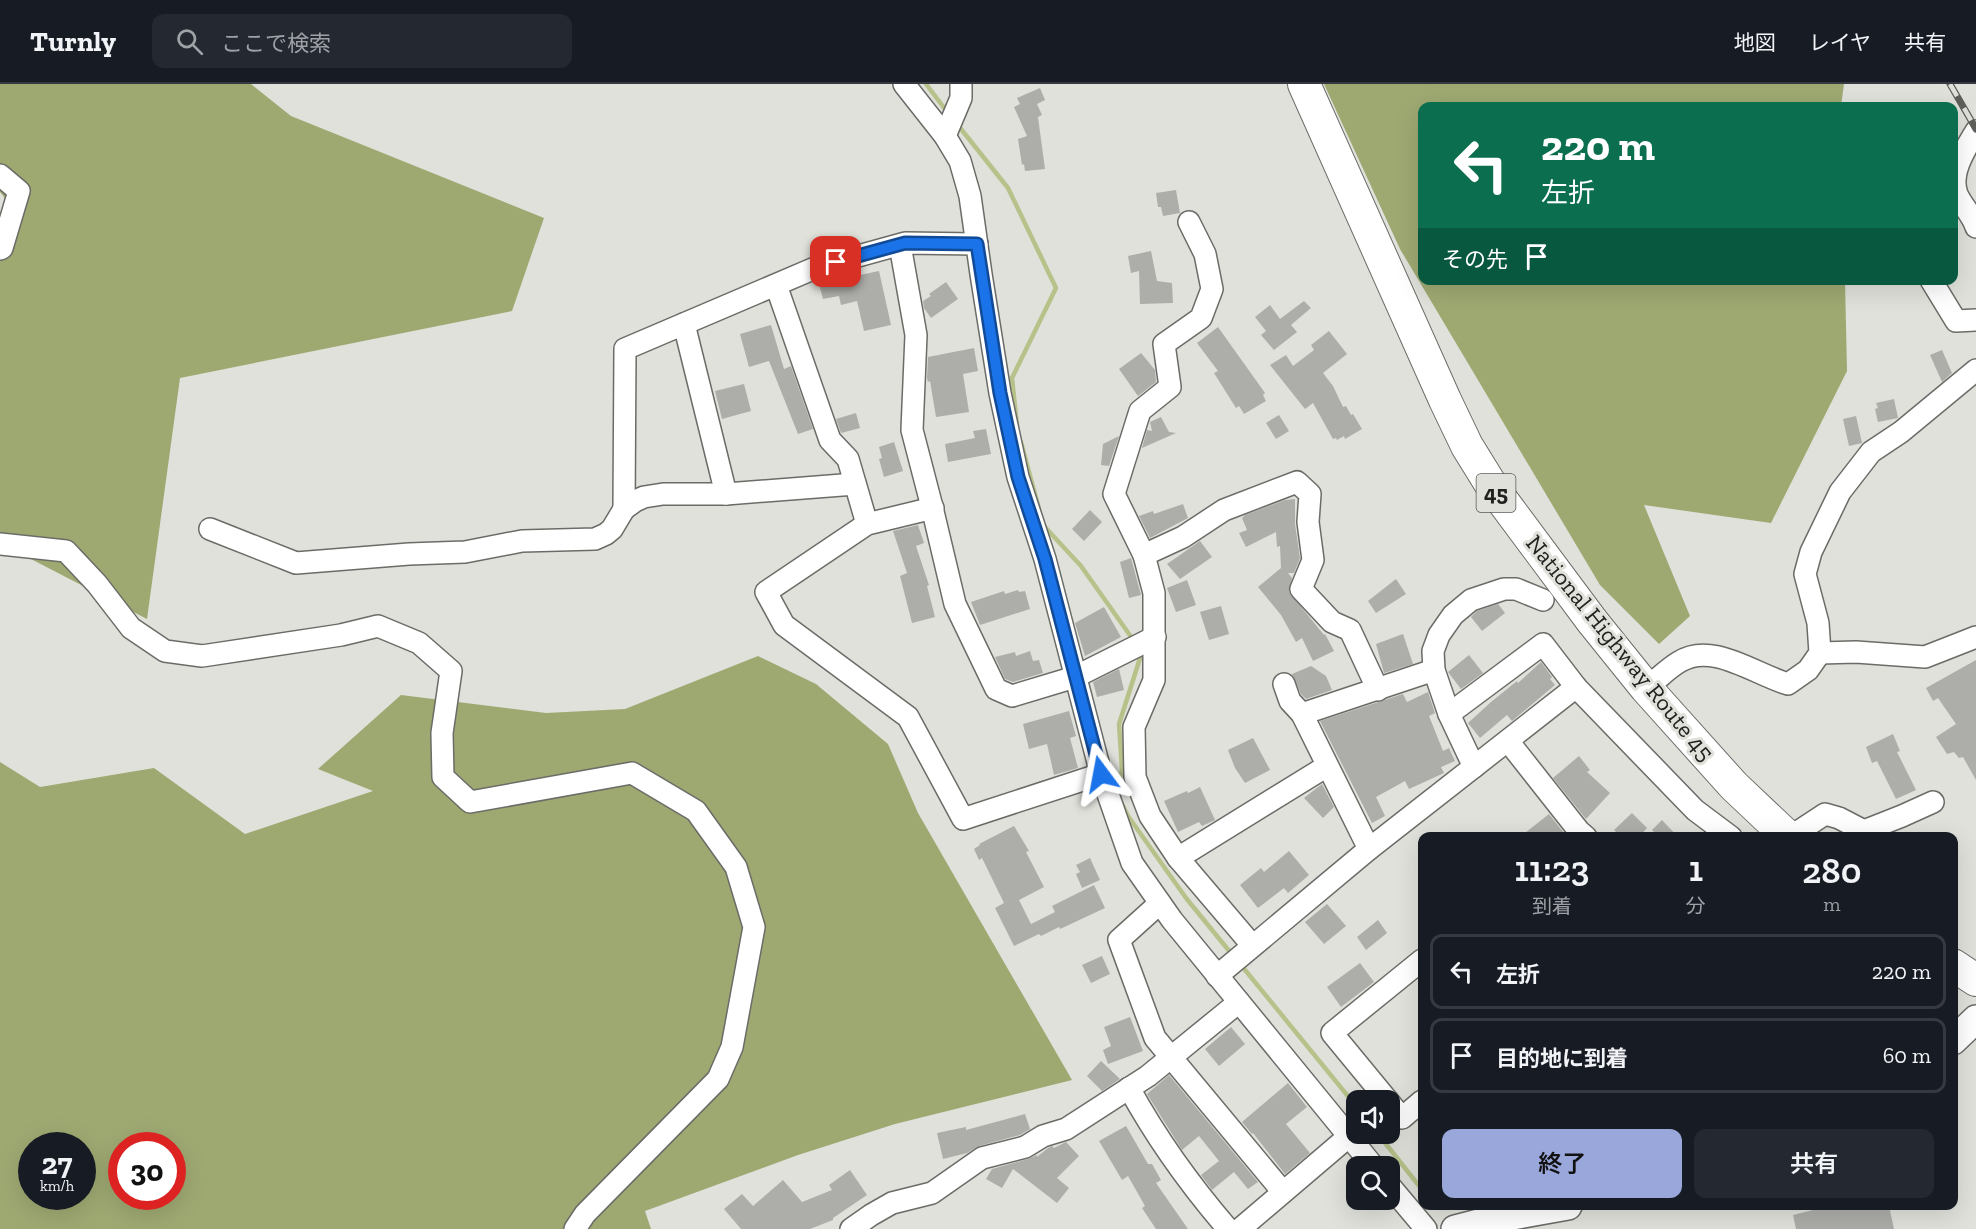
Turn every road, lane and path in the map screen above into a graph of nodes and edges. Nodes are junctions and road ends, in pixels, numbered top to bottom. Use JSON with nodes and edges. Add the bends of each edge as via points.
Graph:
{"nodes":[{"id":1,"x":904,"y":84,"type":"edge"},
{"id":2,"x":1304,"y":84,"type":"edge"},
{"id":3,"x":961,"y":91,"type":"edge"},
{"id":4,"x":947,"y":132,"type":"junction"},
{"id":5,"x":1971,"y":140,"type":"edge"},
{"id":6,"x":1958,"y":167,"type":"edge"},
{"id":7,"x":0,"y":176,"type":"edge"},
{"id":8,"x":1958,"y":195,"type":"edge"},
{"id":9,"x":1189,"y":222,"type":"dead end"},
{"id":10,"x":1976,"y":227,"type":"edge"},
{"id":11,"x":977,"y":244,"type":"junction"},
{"id":12,"x":900,"y":245,"type":"junction"},
{"id":13,"x":0,"y":249,"type":"edge"},
{"id":14,"x":776,"y":285,"type":"junction"},
{"id":15,"x":1934,"y":285,"type":"edge"},
{"id":16,"x":1976,"y":320,"type":"edge"},
{"id":17,"x":684,"y":324,"type":"junction"},
{"id":18,"x":1976,"y":370,"type":"edge"},
{"id":19,"x":855,"y":484,"type":"junction"},
{"id":20,"x":726,"y":494,"type":"junction"},
{"id":21,"x":933,"y":508,"type":"junction"},
{"id":22,"x":624,"y":509,"type":"junction"},
{"id":23,"x":867,"y":524,"type":"junction"},
{"id":24,"x":210,"y":529,"type":"dead end"},
{"id":25,"x":0,"y":544,"type":"edge"},
{"id":26,"x":1144,"y":555,"type":"junction"},
{"id":27,"x":1543,"y":600,"type":"dead end"},
{"id":28,"x":1976,"y":637,"type":"edge"},
{"id":29,"x":1144,"y":642,"type":"junction"},
{"id":30,"x":1820,"y":653,"type":"junction"},
{"id":31,"x":1434,"y":670,"type":"junction"},
{"id":32,"x":1075,"y":676,"type":"junction"},
{"id":33,"x":1284,"y":684,"type":"dead end"},
{"id":34,"x":1576,"y":687,"type":"junction"},
{"id":35,"x":1646,"y":688,"type":"junction"},
{"id":36,"x":1378,"y":690,"type":"junction"},
{"id":37,"x":1302,"y":714,"type":"junction"},
{"id":38,"x":1449,"y":714,"type":"junction"},
{"id":39,"x":1508,"y":741,"type":"junction"},
{"id":40,"x":1327,"y":766,"type":"junction"},
{"id":41,"x":1474,"y":767,"type":"junction"},
{"id":42,"x":1101,"y":774,"type":"junction"},
{"id":43,"x":1933,"y":802,"type":"dead end"},
{"id":44,"x":1577,"y":832,"type":"edge"},
{"id":45,"x":1724,"y":832,"type":"edge"},
{"id":46,"x":1784,"y":832,"type":"edge"},
{"id":47,"x":1796,"y":832,"type":"edge"},
{"id":48,"x":1856,"y":832,"type":"edge"},
{"id":49,"x":1863,"y":832,"type":"edge"},
{"id":50,"x":1369,"y":849,"type":"junction"},
{"id":51,"x":1178,"y":858,"type":"junction"},
{"id":52,"x":1160,"y":903,"type":"junction"},
{"id":53,"x":1235,"y":960,"type":"junction"},
{"id":54,"x":1418,"y":963,"type":"edge"},
{"id":55,"x":1958,"y":967,"type":"edge"},
{"id":56,"x":1976,"y":980,"type":"edge"},
{"id":57,"x":1239,"y":1002,"type":"junction"},
{"id":58,"x":1976,"y":1019,"type":"edge"},
{"id":59,"x":1958,"y":1036,"type":"edge"},
{"id":60,"x":1170,"y":1058,"type":"junction"},
{"id":61,"x":1129,"y":1088,"type":"junction"},
{"id":62,"x":1378,"y":1090,"type":"edge"},
{"id":63,"x":1418,"y":1104,"type":"edge"},
{"id":64,"x":1400,"y":1116,"type":"edge"},
{"id":65,"x":1346,"y":1135,"type":"edge"},
{"id":66,"x":1346,"y":1139,"type":"edge"},
{"id":67,"x":1354,"y":1144,"type":"edge"},
{"id":68,"x":1364,"y":1156,"type":"edge"},
{"id":69,"x":1283,"y":1192,"type":"junction"},
{"id":70,"x":1400,"y":1198,"type":"edge"},
{"id":71,"x":1546,"y":1210,"type":"edge"},
{"id":72,"x":575,"y":1229,"type":"edge"},
{"id":73,"x":851,"y":1229,"type":"edge"},
{"id":74,"x":1228,"y":1229,"type":"edge"},
{"id":75,"x":1240,"y":1229,"type":"edge"},
{"id":76,"x":1426,"y":1229,"type":"edge"},
{"id":77,"x":1455,"y":1229,"type":"edge"}],
"edges":[{"from":1,"to":4,"type":"street"},
{"from":2,"to":35,"type":"highway","name":"National Highway Route 45","number":"45","via":[[1467,446],[1493,488]]},
{"from":3,"to":4,"type":"street"},
{"from":4,"to":11,"type":"street","via":[[970,196]]},
{"from":5,"to":6,"type":"street"},
{"from":7,"to":13,"type":"street","via":[[19,191]]},
{"from":8,"to":10,"type":"street"},
{"from":9,"to":26,"type":"street","via":[[1205,254],[1212,289],[1201,318],[1164,344],[1170,387],[1140,411],[1114,494]]},
{"from":11,"to":12,"type":"street"},
{"from":11,"to":32,"type":"street","via":[[1000,393],[1018,477],[1045,559]]},
{"from":12,"to":14,"type":"street","via":[[815,268]]},
{"from":12,"to":21,"type":"street","via":[[916,335],[912,430]]},
{"from":14,"to":17,"type":"street"},
{"from":14,"to":19,"type":"street","via":[[830,440],[848,459]]},
{"from":15,"to":16,"type":"street","via":[[1956,321]]},
{"from":17,"to":20,"type":"street"},
{"from":17,"to":22,"type":"street","via":[[625,349]]},
{"from":18,"to":30,"type":"street","via":[[1871,452],[1840,492],[1811,552],[1805,574],[1818,623]]},
{"from":19,"to":20,"type":"street"},
{"from":19,"to":23,"type":"street"},
{"from":20,"to":22,"type":"street","via":[[663,494],[644,497]]},
{"from":21,"to":23,"type":"street"},
{"from":21,"to":32,"type":"street","via":[[955,604],[996,689],[1012,696]]},
{"from":22,"to":24,"type":"street","via":[[612,529],[595,539],[522,541],[465,552],[296,563]]},
{"from":23,"to":42,"type":"street","via":[[766,592],[784,625],[908,717],[963,819]]},
{"from":25,"to":72,"type":"street","via":[[66,551],[131,628],[165,651],[202,656],[378,626],[419,643],[451,671],[442,733],[443,777],[470,802],[632,773],[696,811],[736,867],[754,927],[732,1047],[718,1079],[585,1214]]},
{"from":26,"to":29,"type":"street","via":[[1154,593]]},
{"from":26,"to":36,"type":"street","via":[[1183,537],[1224,510],[1297,482],[1310,494],[1308,522],[1313,560],[1301,589],[1332,622],[1350,630]]},
{"from":27,"to":31,"type":"street","via":[[1516,589],[1504,589],[1471,600],[1453,615],[1439,635]]},
{"from":28,"to":30,"type":"street","via":[[1917,656]]},
{"from":29,"to":32,"type":"street"},
{"from":29,"to":51,"type":"street","via":[[1154,680],[1134,727],[1135,777],[1150,816]]},
{"from":30,"to":35,"type":"street","via":[[1808,670],[1788,684],[1720,656],[1700,654],[1680,661]]},
{"from":31,"to":36,"type":"street"},
{"from":31,"to":38,"type":"street"},
{"from":32,"to":42,"type":"street"},
{"from":33,"to":37,"type":"street","via":[[1290,701]]},
{"from":34,"to":38,"type":"street","via":[[1543,644]]},
{"from":34,"to":39,"type":"street"},
{"from":34,"to":45,"type":"street","via":[[1695,810]]},
{"from":35,"to":46,"type":"highway","name":"National Highway Route 45","number":"45","via":[[1734,786]]},
{"from":36,"to":37,"type":"street"},
{"from":37,"to":40,"type":"street"},
{"from":38,"to":41,"type":"street"},
{"from":39,"to":41,"type":"street"},
{"from":39,"to":44,"type":"street"},
{"from":40,"to":50,"type":"street"},
{"from":40,"to":51,"type":"street"},
{"from":41,"to":50,"type":"street"},
{"from":42,"to":52,"type":"street","via":[[1132,863]]},
{"from":43,"to":49,"type":"street"},
{"from":47,"to":48,"type":"street","via":[[1825,814],[1839,818]]},
{"from":50,"to":53,"type":"street"},
{"from":51,"to":53,"type":"street"},
{"from":52,"to":53,"type":"street"},
{"from":52,"to":60,"type":"street","via":[[1119,940],[1155,1038]]},
{"from":53,"to":57,"type":"street"},
{"from":54,"to":62,"type":"street","via":[[1332,1033]]},
{"from":55,"to":56,"type":"highway"},
{"from":57,"to":60,"type":"street"},
{"from":57,"to":65,"type":"street"},
{"from":58,"to":59,"type":"main road"},
{"from":60,"to":61,"type":"street"},
{"from":60,"to":69,"type":"street"},
{"from":61,"to":73,"type":"street","via":[[1066,1129],[1026,1146],[982,1158],[932,1193],[892,1203]]},
{"from":61,"to":74,"type":"street","via":[[1185,1177]]},
{"from":63,"to":64,"type":"street"},
{"from":66,"to":69,"type":"street"},
{"from":67,"to":68,"type":"street"},
{"from":69,"to":75,"type":"street"},
{"from":70,"to":76,"type":"street"},
{"from":71,"to":77,"type":"main road"}]}
